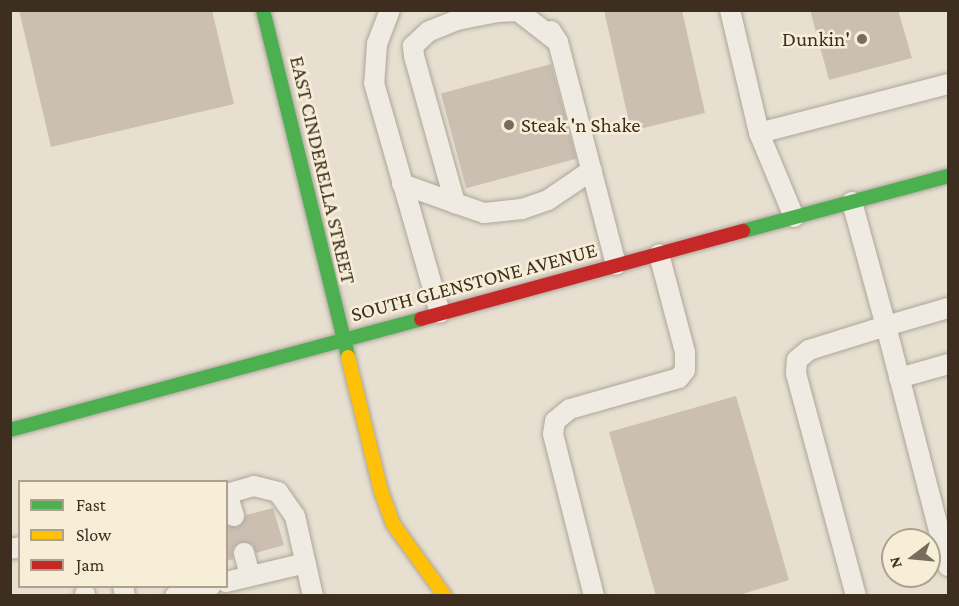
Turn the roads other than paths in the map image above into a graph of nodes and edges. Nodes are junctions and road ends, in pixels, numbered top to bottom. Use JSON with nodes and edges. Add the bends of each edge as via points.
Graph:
{"nodes":[{"id":1,"x":263,"y":10,"type":"edge"},
{"id":2,"x":390,"y":10,"type":"edge"},
{"id":3,"x":538,"y":10,"type":"edge"},
{"id":4,"x":730,"y":10,"type":"edge"},
{"id":5,"x":558,"y":42,"type":"junction"},
{"id":6,"x":948,"y":84,"type":"edge"},
{"id":7,"x":759,"y":133,"type":"junction"},
{"id":8,"x":592,"y":170,"type":"junction"},
{"id":9,"x":948,"y":176,"type":"edge"},
{"id":10,"x":402,"y":184,"type":"junction"},
{"id":11,"x":852,"y":202,"type":"junction"},
{"id":12,"x":455,"y":203,"type":"junction"},
{"id":13,"x":794,"y":218,"type":"junction"},
{"id":14,"x":659,"y":254,"type":"junction"},
{"id":15,"x":616,"y":265,"type":"junction"},
{"id":16,"x":948,"y":308,"type":"edge"},
{"id":17,"x":440,"y":313,"type":"junction"},
{"id":18,"x":886,"y":326,"type":"junction"},
{"id":19,"x":342,"y":339,"type":"junction"},
{"id":20,"x":948,"y":364,"type":"edge"},
{"id":21,"x":899,"y":378,"type":"junction"},
{"id":22,"x":10,"y":430,"type":"edge"},
{"id":23,"x":228,"y":493,"type":"edge"},
{"id":24,"x":228,"y":496,"type":"edge"},
{"id":25,"x":234,"y":516,"type":"dead end"},
{"id":26,"x":244,"y":553,"type":"dead end"},
{"id":27,"x":306,"y":563,"type":"junction"},
{"id":28,"x":948,"y":566,"type":"edge"},
{"id":29,"x":250,"y":576,"type":"junction"},
{"id":30,"x":228,"y":582,"type":"edge"},
{"id":31,"x":206,"y":588,"type":"edge"},
{"id":32,"x":175,"y":596,"type":"edge"},
{"id":33,"x":313,"y":596,"type":"edge"},
{"id":34,"x":444,"y":596,"type":"edge"},
{"id":35,"x":594,"y":596,"type":"edge"},
{"id":36,"x":856,"y":596,"type":"edge"}],
"edges":[{"from":1,"to":19,"type":"main road","name":"EAST CINDERELLA STREET"},
{"from":2,"to":10,"type":"lane","via":[[377,44],[374,83]]},
{"from":3,"to":5,"type":"lane"},
{"from":4,"to":7,"type":"lane"},
{"from":5,"to":8,"type":"lane"},
{"from":5,"to":12,"type":"lane","via":[[518,11],[457,20],[428,32],[413,46]]},
{"from":6,"to":7,"type":"lane"},
{"from":7,"to":13,"type":"lane"},
{"from":8,"to":12,"type":"lane","via":[[548,200],[522,209],[484,213]]},
{"from":8,"to":15,"type":"lane"},
{"from":9,"to":11,"type":"main road","name":"SOUTH GLENSTONE AVENUE"},
{"from":10,"to":12,"type":"lane"},
{"from":10,"to":17,"type":"lane"},
{"from":11,"to":13,"type":"main road","name":"SOUTH GLENSTONE AVENUE"},
{"from":11,"to":18,"type":"lane"},
{"from":13,"to":14,"type":"main road","name":"SOUTH GLENSTONE AVENUE"},
{"from":14,"to":15,"type":"main road","name":"SOUTH GLENSTONE AVENUE"},
{"from":14,"to":35,"type":"lane","via":[[685,352],[685,370],[679,378],[570,409],[555,421],[553,434]]},
{"from":15,"to":17,"type":"main road","name":"SOUTH GLENSTONE AVENUE"},
{"from":16,"to":18,"type":"lane"},
{"from":17,"to":19,"type":"main road","name":"SOUTH GLENSTONE AVENUE"},
{"from":18,"to":21,"type":"lane"},
{"from":18,"to":36,"type":"lane","via":[[809,350],[797,360],[796,373]]},
{"from":19,"to":22,"type":"main road","name":"SOUTH GLENSTONE AVENUE"},
{"from":19,"to":34,"type":"main road","name":"EAST CINDERELLA STREET","via":[[371,456],[393,524]]},
{"from":20,"to":21,"type":"lane"},
{"from":21,"to":28,"type":"lane"},
{"from":23,"to":27,"type":"lane","via":[[254,486],[278,492],[295,516]]},
{"from":24,"to":25,"type":"lane"},
{"from":26,"to":29,"type":"lane"},
{"from":27,"to":29,"type":"lane"},
{"from":27,"to":33,"type":"lane"},
{"from":29,"to":30,"type":"lane"},
{"from":31,"to":32,"type":"lane"}]}
